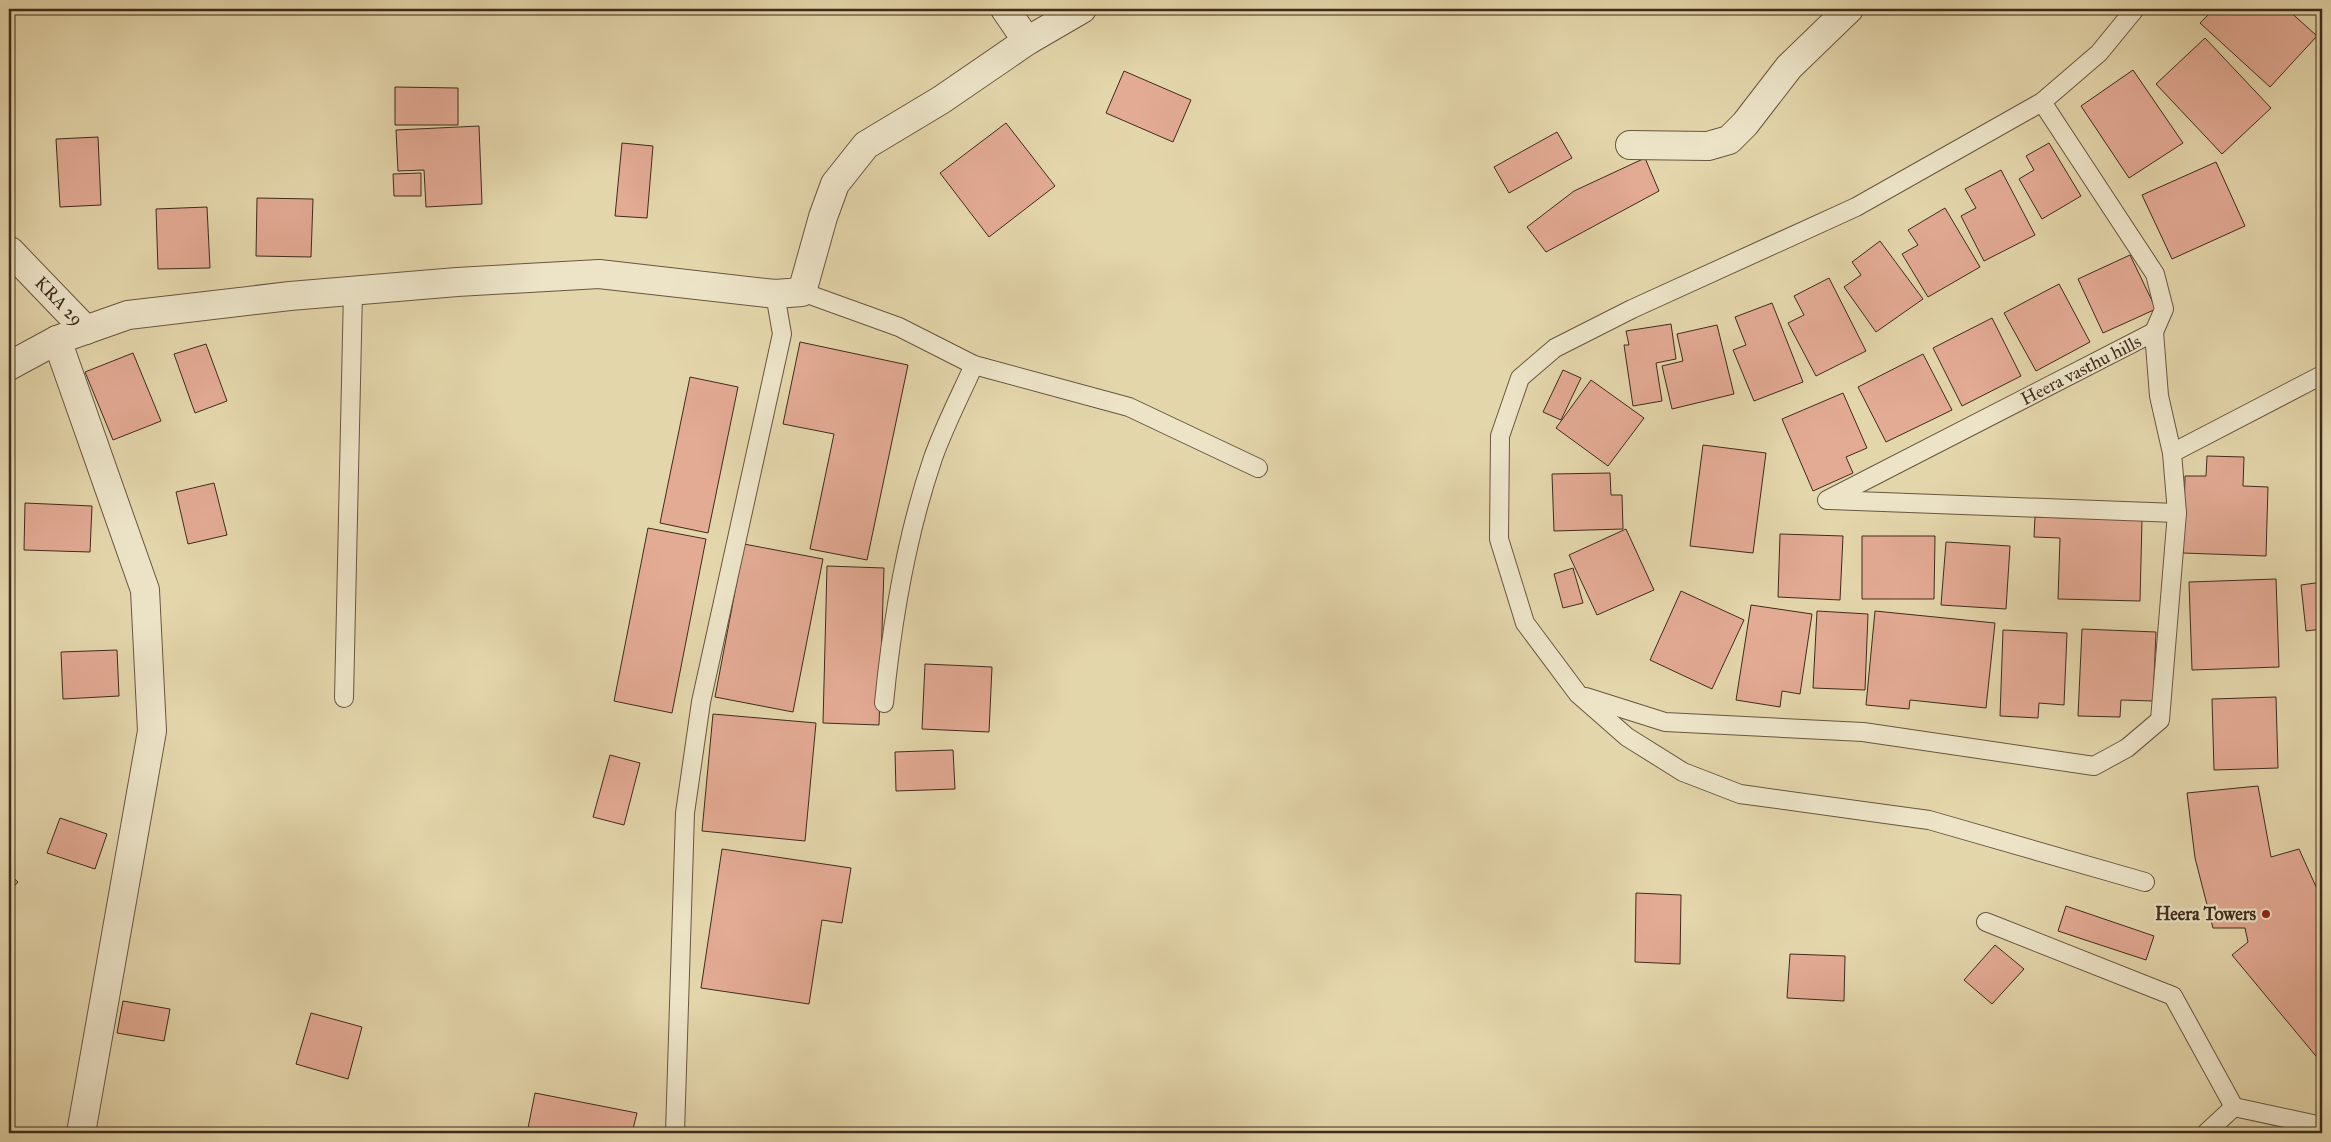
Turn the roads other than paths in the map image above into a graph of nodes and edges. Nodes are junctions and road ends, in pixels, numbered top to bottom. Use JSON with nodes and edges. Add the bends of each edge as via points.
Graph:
{"nodes":[{"id":1,"x":1005,"y":9,"type":"edge"},
{"id":2,"x":1082,"y":9,"type":"edge"},
{"id":3,"x":1849,"y":9,"type":"edge"},
{"id":4,"x":2135,"y":9,"type":"edge"},
{"id":5,"x":1027,"y":41,"type":"junction"},
{"id":6,"x":2042,"y":102,"type":"junction"},
{"id":7,"x":1630,"y":144,"type":"dead end"},
{"id":8,"x":10,"y":251,"type":"dead end"},
{"id":9,"x":353,"y":291,"type":"junction"},
{"id":10,"x":802,"y":292,"type":"junction"},
{"id":11,"x":775,"y":294,"type":"junction"},
{"id":12,"x":86,"y":330,"type":"junction"},
{"id":13,"x":2154,"y":332,"type":"junction"},
{"id":14,"x":57,"y":340,"type":"junction"},
{"id":15,"x":974,"y":365,"type":"junction"},
{"id":16,"x":9,"y":366,"type":"edge"},
{"id":17,"x":2322,"y":375,"type":"edge"},
{"id":18,"x":2172,"y":453,"type":"junction"},
{"id":19,"x":1258,"y":468,"type":"dead end"},
{"id":20,"x":2177,"y":513,"type":"junction"},
{"id":21,"x":1578,"y":694,"type":"junction"},
{"id":22,"x":344,"y":698,"type":"dead end"},
{"id":23,"x":884,"y":704,"type":"dead end"},
{"id":24,"x":2146,"y":882,"type":"dead end"},
{"id":25,"x":1986,"y":922,"type":"dead end"},
{"id":26,"x":2234,"y":1108,"type":"junction"},
{"id":27,"x":2322,"y":1126,"type":"edge"},
{"id":28,"x":81,"y":1133,"type":"edge"},
{"id":29,"x":675,"y":1133,"type":"edge"},
{"id":30,"x":2206,"y":1133,"type":"edge"}],
"edges":[{"from":1,"to":5,"type":"street"},
{"from":2,"to":5,"type":"street"},
{"from":3,"to":7,"type":"street","via":[[1789,67],[1729,140],[1708,146]]},
{"from":4,"to":6,"type":"lane","via":[[2099,54]]},
{"from":5,"to":10,"type":"street","via":[[941,100],[866,145],[835,184]]},
{"from":6,"to":13,"type":"lane","via":[[2155,274],[2164,308]]},
{"from":6,"to":21,"type":"lane","via":[[1856,207],[1632,308],[1556,348],[1520,378],[1500,436],[1499,539],[1525,623]]},
{"from":8,"to":12,"type":"street","name":"KRA 29"},
{"from":9,"to":11,"type":"street","via":[[599,274]]},
{"from":9,"to":12,"type":"street","via":[[128,315]]},
{"from":9,"to":22,"type":"lane"},
{"from":10,"to":11,"type":"street"},
{"from":10,"to":15,"type":"lane","via":[[899,327]]},
{"from":11,"to":29,"type":"lane","via":[[782,334],[701,702],[684,813]]},
{"from":12,"to":14,"type":"street"},
{"from":13,"to":18,"type":"lane","name":"Heera vasthu hills","via":[[2159,396]]},
{"from":13,"to":20,"type":"lane","name":"Heera vasthu hills","via":[[1827,500]]},
{"from":14,"to":16,"type":"street"},
{"from":14,"to":28,"type":"street","via":[[145,590],[152,731]]},
{"from":15,"to":19,"type":"lane","via":[[1129,407]]},
{"from":15,"to":23,"type":"lane","via":[[933,458],[905,561]]},
{"from":17,"to":18,"type":"lane"},
{"from":18,"to":20,"type":"lane","name":"Heera vasthu hills"},
{"from":20,"to":21,"type":"lane","name":"Heera vasthu hills","via":[[2160,720],[2127,748],[2094,766],[1863,732],[1665,722]]},
{"from":21,"to":24,"type":"lane","via":[[1628,737],[1683,772],[1740,794],[1929,820]]},
{"from":25,"to":26,"type":"lane","via":[[2173,996]]},
{"from":26,"to":27,"type":"lane"},
{"from":26,"to":30,"type":"lane"}]}
